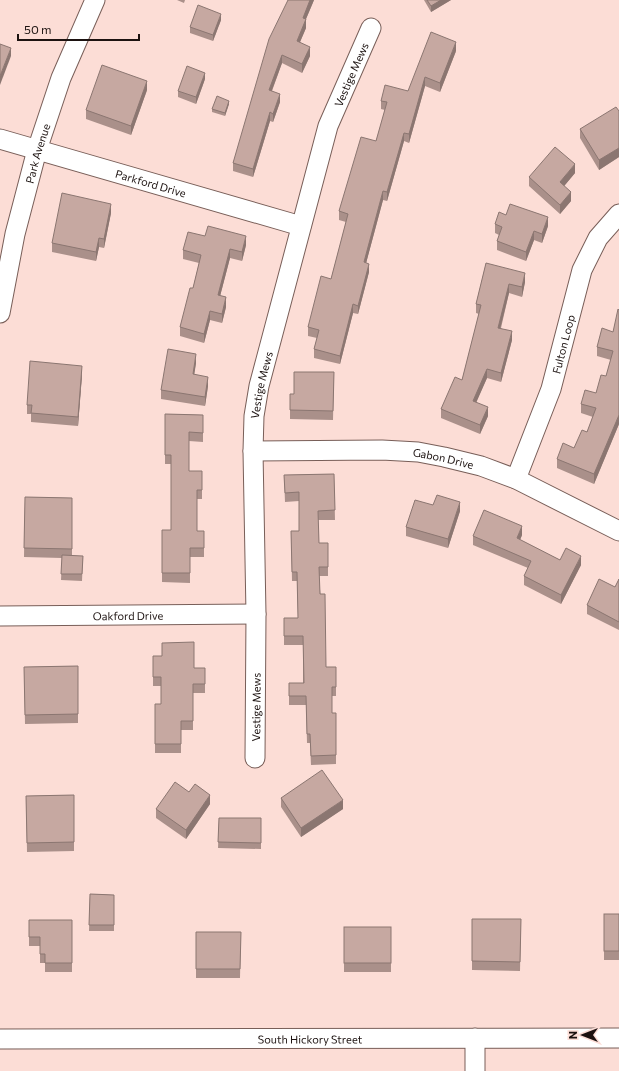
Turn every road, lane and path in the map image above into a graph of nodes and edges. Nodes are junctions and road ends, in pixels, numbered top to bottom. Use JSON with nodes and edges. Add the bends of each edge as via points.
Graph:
{"nodes":[{"id":1,"x":95,"y":0,"type":"edge"},
{"id":2,"x":371,"y":28,"type":"dead end"},
{"id":3,"x":0,"y":139,"type":"edge"},
{"id":4,"x":37,"y":150,"type":"junction"},
{"id":5,"x":619,"y":214,"type":"edge"},
{"id":6,"x":301,"y":226,"type":"junction"},
{"id":7,"x":0,"y":313,"type":"edge"},
{"id":8,"x":253,"y":451,"type":"junction"},
{"id":9,"x":516,"y":479,"type":"junction"},
{"id":10,"x":619,"y":531,"type":"edge"},
{"id":11,"x":256,"y":614,"type":"junction"},
{"id":12,"x":0,"y":616,"type":"edge"},
{"id":13,"x":255,"y":758,"type":"dead end"},
{"id":14,"x":475,"y":1038,"type":"junction"},
{"id":15,"x":619,"y":1038,"type":"edge"},
{"id":16,"x":0,"y":1039,"type":"edge"},
{"id":17,"x":475,"y":1071,"type":"edge"}],
"edges":[{"from":1,"to":4,"type":"street","name":"Park Avenue","via":[[61,78]]},
{"from":2,"to":6,"type":"street","name":"Vestige Mews","via":[[328,126]]},
{"from":3,"to":4,"type":"street","name":"Parkford Drive"},
{"from":4,"to":6,"type":"street","name":"Parkford Drive"},
{"from":4,"to":7,"type":"street","name":"Park Avenue","via":[[15,234]]},
{"from":5,"to":9,"type":"street","name":"Fulton Loop","via":[[598,238],[582,270],[551,390]]},
{"from":6,"to":8,"type":"street","name":"Vestige Mews","via":[[259,386],[254,416]]},
{"from":8,"to":9,"type":"street","name":"Gabon Drive","via":[[418,452],[481,466]]},
{"from":8,"to":11,"type":"street","name":"Vestige Mews"},
{"from":9,"to":10,"type":"street","name":"Gabon Drive"},
{"from":11,"to":12,"type":"street","name":"Oakford Drive"},
{"from":11,"to":13,"type":"street","name":"Vestige Mews"},
{"from":14,"to":15,"type":"street","name":"South Hickory Street"},
{"from":14,"to":16,"type":"street","name":"South Hickory Street"},
{"from":14,"to":17,"type":"street"}]}
